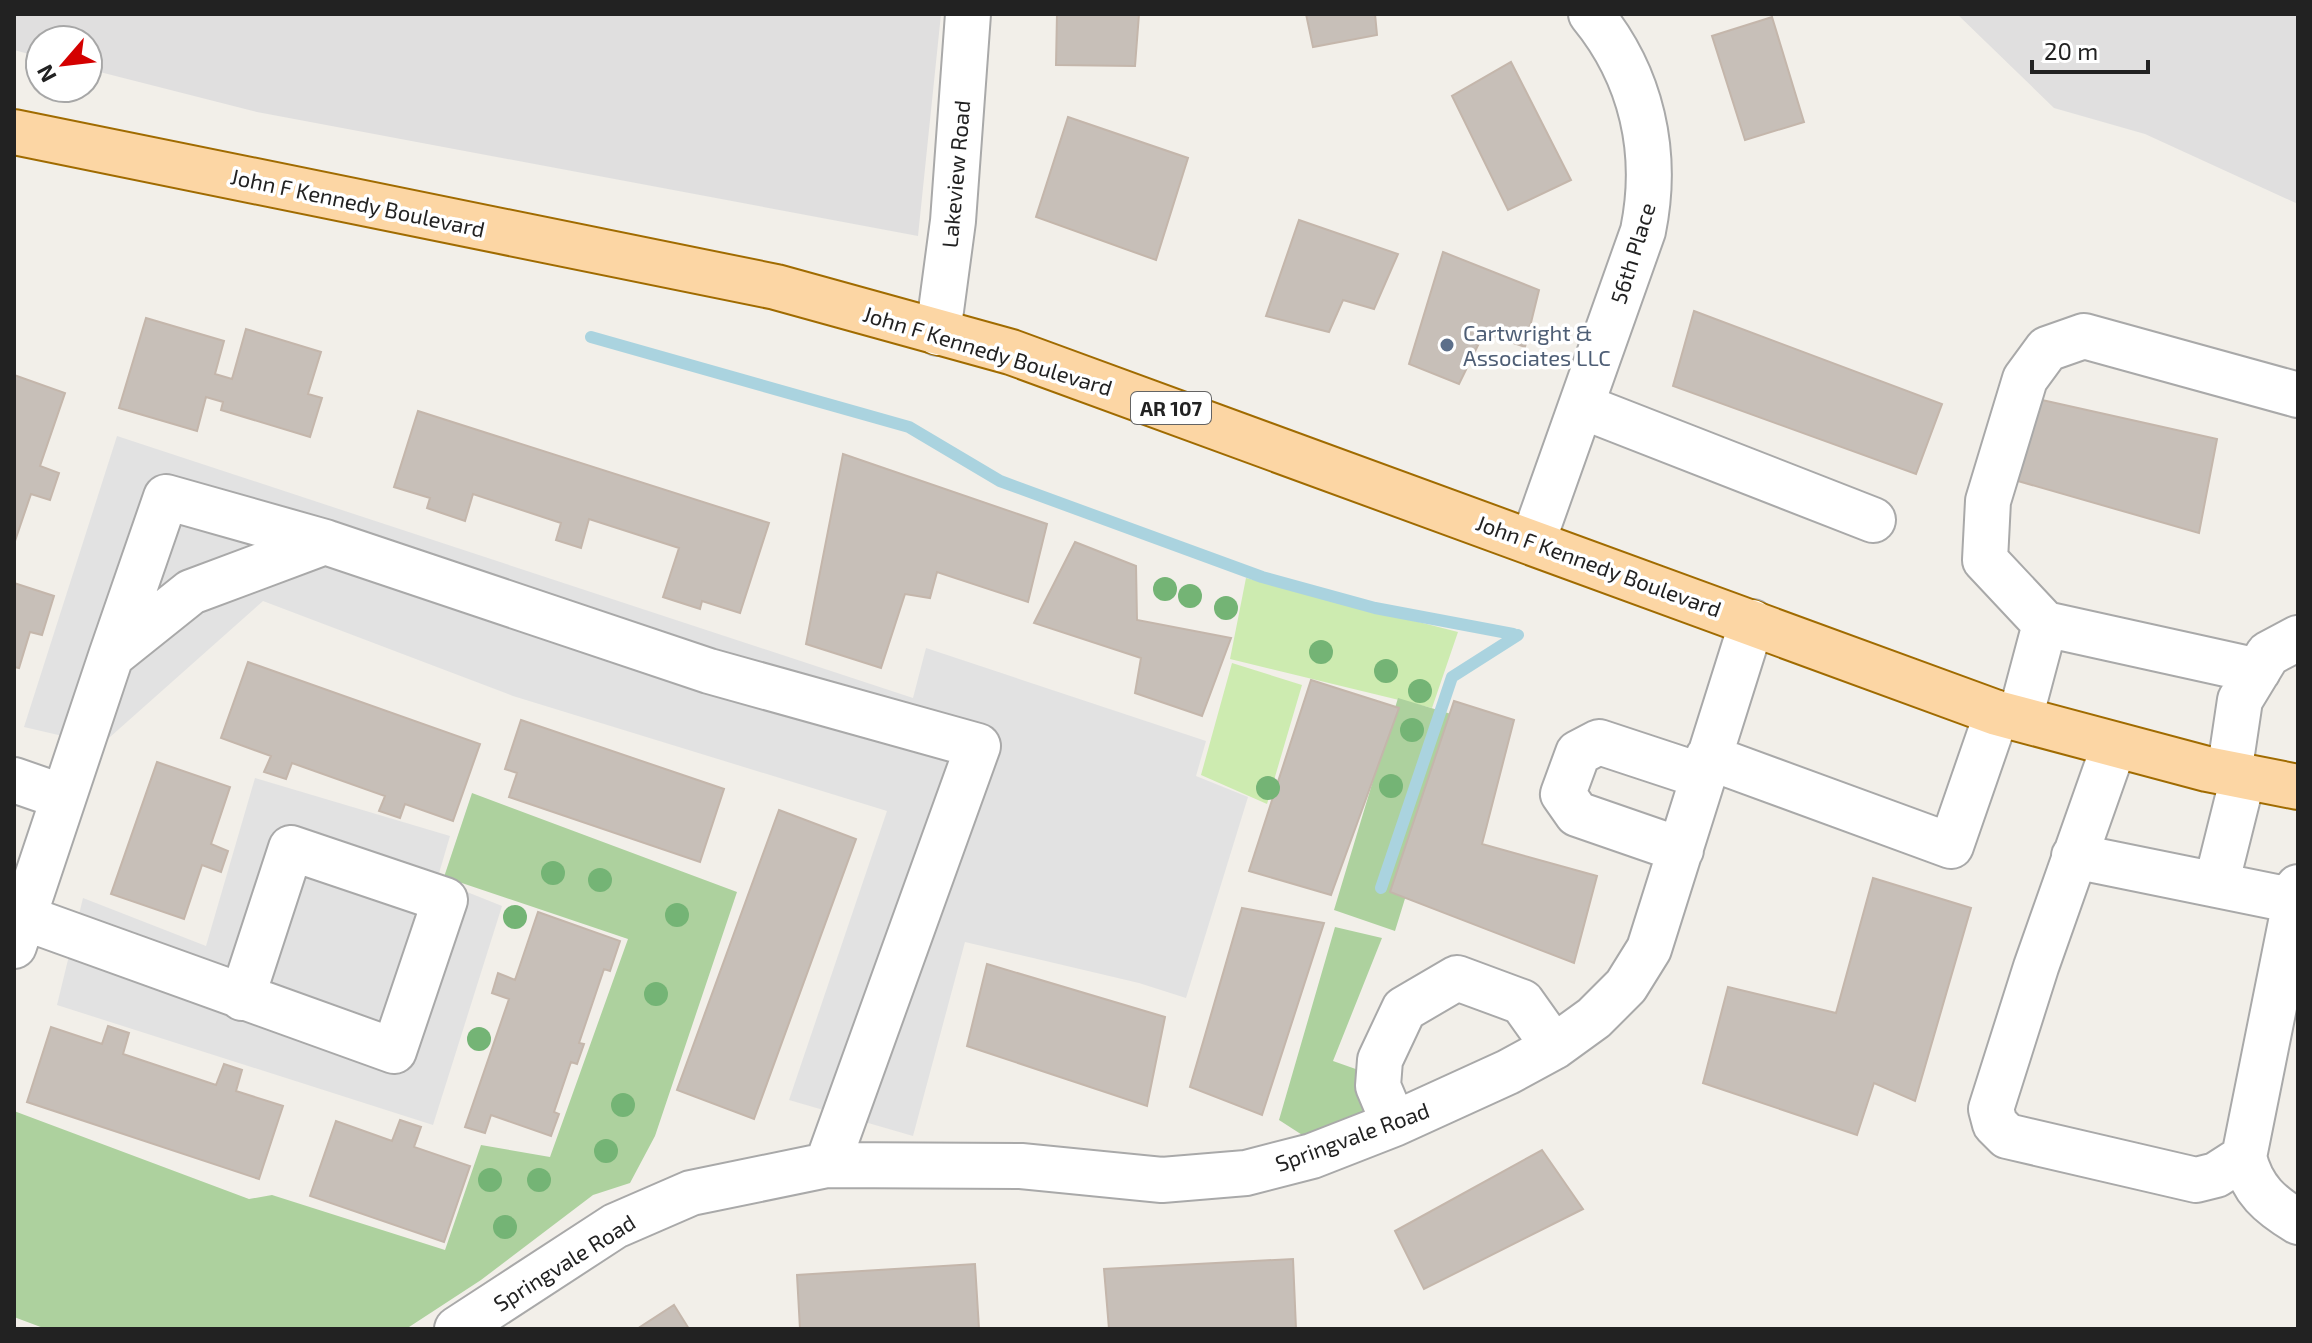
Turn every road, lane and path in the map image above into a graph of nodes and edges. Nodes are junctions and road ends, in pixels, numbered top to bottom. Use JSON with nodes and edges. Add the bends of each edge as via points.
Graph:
{"nodes":[{"id":1,"x":968,"y":14,"type":"edge"},
{"id":2,"x":1591,"y":14,"type":"edge"},
{"id":3,"x":14,"y":132,"type":"edge"},
{"id":4,"x":938,"y":333,"type":"junction"},
{"id":5,"x":2298,"y":395,"type":"edge"},
{"id":6,"x":1581,"y":406,"type":"junction"},
{"id":7,"x":1873,"y":520,"type":"dead end"},
{"id":8,"x":1533,"y":541,"type":"junction"},
{"id":9,"x":325,"y":542,"type":"junction"},
{"id":10,"x":1752,"y":622,"type":"junction"},
{"id":11,"x":2045,"y":624,"type":"junction"},
{"id":12,"x":2298,"y":638,"type":"edge"},
{"id":13,"x":111,"y":656,"type":"junction"},
{"id":14,"x":2258,"y":671,"type":"junction"},
{"id":15,"x":2009,"y":715,"type":"junction"},
{"id":16,"x":2114,"y":746,"type":"junction"},
{"id":17,"x":1705,"y":767,"type":"junction"},
{"id":18,"x":2236,"y":775,"type":"junction"},
{"id":19,"x":14,"y":780,"type":"edge"},
{"id":20,"x":2298,"y":787,"type":"edge"},
{"id":21,"x":63,"y":797,"type":"junction"},
{"id":22,"x":1681,"y":850,"type":"junction"},
{"id":23,"x":2074,"y":856,"type":"junction"},
{"id":24,"x":2216,"y":885,"type":"junction"},
{"id":25,"x":2297,"y":894,"type":"edge"},
{"id":26,"x":17,"y":926,"type":"edge"},
{"id":27,"x":242,"y":998,"type":"junction"},
{"id":28,"x":1554,"y":1047,"type":"junction"},
{"id":29,"x":1394,"y":1124,"type":"junction"},
{"id":30,"x":2244,"y":1157,"type":"junction"},
{"id":31,"x":827,"y":1165,"type":"junction"},
{"id":32,"x":2298,"y":1222,"type":"edge"},
{"id":33,"x":457,"y":1329,"type":"edge"}],
"edges":[{"from":1,"to":4,"type":"street","name":"Lakeview Road","via":[[953,221]]},
{"from":2,"to":6,"type":"street","name":"56th Place","via":[[1628,72],[1649,143],[1651,169],[1643,231]]},
{"from":3,"to":4,"type":"main road","name":"John F Kennedy Boulevard","number":"AR 107","via":[[776,287]]},
{"from":4,"to":8,"type":"main road","name":"John F Kennedy Boulevard","number":"AR 107","via":[[1107,385]]},
{"from":5,"to":11,"type":"street","via":[[2084,336],[2047,349],[2025,379],[1988,501],[1985,560]]},
{"from":6,"to":7,"type":"street"},
{"from":6,"to":8,"type":"street","name":"56th Place"},
{"from":8,"to":10,"type":"main road","name":"John F Kennedy Boulevard","number":"AR 107"},
{"from":9,"to":13,"type":"street","via":[[191,592]]},
{"from":9,"to":13,"type":"street","via":[[166,497]]},
{"from":9,"to":31,"type":"street","via":[[709,671],[978,746]]},
{"from":10,"to":15,"type":"main road","name":"John F Kennedy Boulevard","number":"AR 107"},
{"from":10,"to":17,"type":"street","name":"Springvale Road"},
{"from":11,"to":14,"type":"street"},
{"from":11,"to":15,"type":"street"},
{"from":12,"to":14,"type":"street","via":[[2268,654]]},
{"from":13,"to":21,"type":"street"},
{"from":14,"to":18,"type":"street","via":[[2240,700]]},
{"from":15,"to":16,"type":"main road","name":"John F Kennedy Boulevard","number":"AR 107"},
{"from":15,"to":17,"type":"street","via":[[1951,846]]},
{"from":16,"to":18,"type":"main road","name":"John F Kennedy Boulevard","number":"AR 107"},
{"from":16,"to":23,"type":"street"},
{"from":17,"to":22,"type":"street","name":"Springvale Road"},
{"from":17,"to":22,"type":"street","via":[[1599,742],[1578,753],[1563,794],[1577,814]]},
{"from":18,"to":20,"type":"main road","name":"John F Kennedy Boulevard","number":"AR 107"},
{"from":18,"to":24,"type":"street"},
{"from":19,"to":21,"type":"street"},
{"from":21,"to":26,"type":"street"},
{"from":22,"to":28,"type":"street","name":"Springvale Road","via":[[1649,949],[1626,986]]},
{"from":23,"to":24,"type":"street"},
{"from":23,"to":30,"type":"street","via":[[1991,1109],[1995,1124],[2007,1136],[2196,1180],[2216,1175]]},
{"from":24,"to":25,"type":"street"},
{"from":25,"to":30,"type":"street"},
{"from":26,"to":27,"type":"street"},
{"from":27,"to":27,"type":"street","via":[[394,1051],[445,900],[291,848]]},
{"from":28,"to":29,"type":"street","name":"Springvale Road"},
{"from":28,"to":29,"type":"street","via":[[1522,1002],[1457,978],[1404,1009],[1380,1060],[1378,1086]]},
{"from":29,"to":31,"type":"street","name":"Springvale Road","via":[[1312,1156],[1212,1177],[1162,1180],[1021,1166]]},
{"from":30,"to":32,"type":"street","via":[[2249,1176],[2268,1204]]},
{"from":31,"to":33,"type":"street","name":"Springvale Road","via":[[691,1193],[615,1226]]}]}
